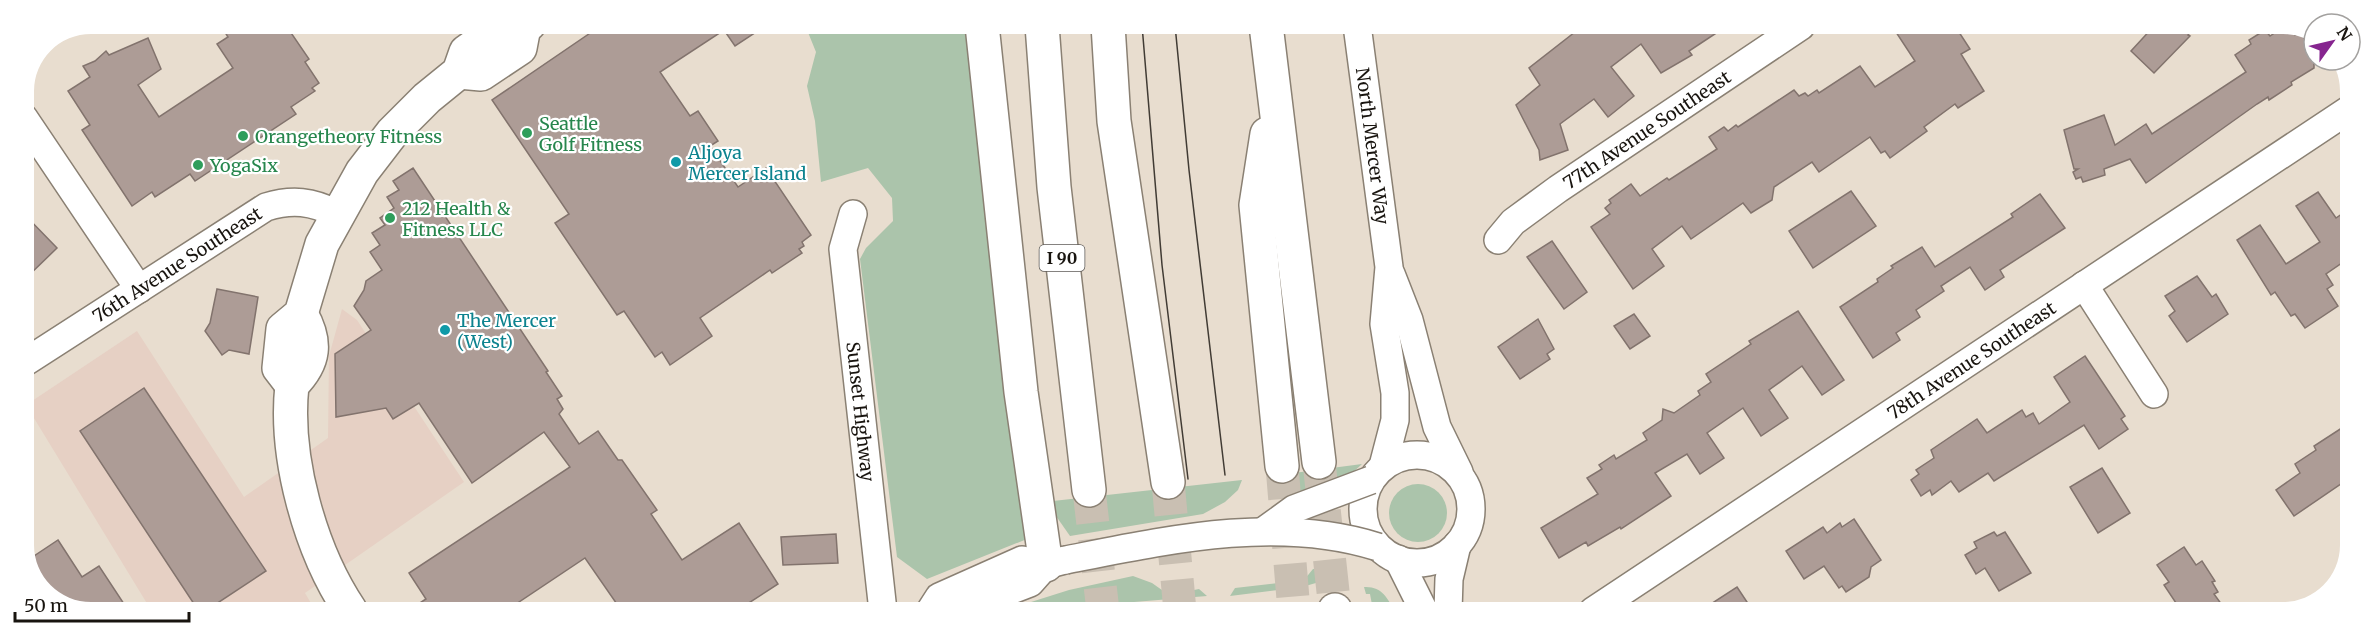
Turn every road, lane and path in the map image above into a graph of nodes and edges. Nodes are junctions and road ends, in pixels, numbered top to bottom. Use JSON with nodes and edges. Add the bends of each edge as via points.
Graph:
{"nodes":[{"id":1,"x":524,"y":34,"type":"edge"},
{"id":2,"x":983,"y":34,"type":"edge"},
{"id":3,"x":1043,"y":34,"type":"edge"},
{"id":4,"x":1109,"y":34,"type":"edge"},
{"id":5,"x":1267,"y":34,"type":"edge"},
{"id":6,"x":1358,"y":34,"type":"edge"},
{"id":7,"x":1789,"y":34,"type":"edge"},
{"id":8,"x":1273,"y":94,"type":"junction"},
{"id":9,"x":2339,"y":116,"type":"edge"},
{"id":10,"x":34,"y":133,"type":"edge"},
{"id":11,"x":337,"y":214,"type":"junction"},
{"id":12,"x":853,"y":214,"type":"dead end"},
{"id":13,"x":1498,"y":240,"type":"dead end"},
{"id":14,"x":1389,"y":267,"type":"junction"},
{"id":15,"x":2084,"y":285,"type":"junction"},
{"id":16,"x":139,"y":289,"type":"junction"},
{"id":17,"x":35,"y":356,"type":"edge"},
{"id":18,"x":2154,"y":394,"type":"dead end"},
{"id":19,"x":1319,"y":462,"type":"tunnel mouth"},
{"id":20,"x":1282,"y":466,"type":"tunnel mouth"},
{"id":21,"x":1377,"y":473,"type":"junction"},
{"id":22,"x":1462,"y":480,"type":"junction"},
{"id":23,"x":1168,"y":482,"type":"tunnel mouth"},
{"id":24,"x":1089,"y":490,"type":"tunnel mouth"},
{"id":25,"x":1264,"y":530,"type":"junction"},
{"id":26,"x":1457,"y":545,"type":"junction"},
{"id":27,"x":1388,"y":553,"type":"junction"},
{"id":28,"x":1056,"y":562,"type":"junction"},
{"id":29,"x":346,"y":602,"type":"edge"},
{"id":30,"x":882,"y":602,"type":"edge"},
{"id":31,"x":936,"y":602,"type":"edge"},
{"id":32,"x":980,"y":602,"type":"edge"},
{"id":33,"x":1418,"y":602,"type":"edge"},
{"id":34,"x":1448,"y":602,"type":"edge"},
{"id":35,"x":1607,"y":602,"type":"edge"}],
"edges":[{"from":1,"to":11,"type":"main road","via":[[520,48],[482,74],[459,72],[427,98],[392,133]]},
{"from":2,"to":28,"type":"main road","via":[[1021,392]]},
{"from":3,"to":24,"type":"main road","number":"I 90","via":[[1054,187]]},
{"from":4,"to":23,"type":"main road","via":[[1114,121]]},
{"from":5,"to":8,"type":"main road"},
{"from":6,"to":14,"type":"street","name":"North Mercer Way"},
{"from":7,"to":13,"type":"street","name":"77th Avenue Southeast","via":[[1558,189],[1513,222]]},
{"from":8,"to":19,"type":"main road"},
{"from":8,"to":20,"type":"main road","via":[[1256,205]]},
{"from":9,"to":15,"type":"street","name":"78th Avenue Southeast"},
{"from":10,"to":16,"type":"street"},
{"from":11,"to":16,"type":"street","name":"76th Avenue Southeast","via":[[302,202],[266,207]]},
{"from":11,"to":29,"type":"main road","via":[[310,276],[301,314],[312,333],[308,369],[292,385],[290,426],[296,465],[323,561]]},
{"from":12,"to":30,"type":"street","name":"Sunset Highway","via":[[843,249]]},
{"from":14,"to":21,"type":"street","name":"North Mercer Way","via":[[1384,324],[1395,393],[1395,420]]},
{"from":14,"to":22,"type":"street","name":"North Mercer Way","via":[[1409,320],[1437,427]]},
{"from":15,"to":18,"type":"street"},
{"from":15,"to":35,"type":"street","name":"78th Avenue Southeast"},
{"from":16,"to":17,"type":"street","name":"76th Avenue Southeast"},
{"from":21,"to":22,"type":"street","via":[[1399,457],[1417,454],[1451,466]]},
{"from":21,"to":25,"type":"street","bridge":true,"via":[[1294,509]]},
{"from":21,"to":27,"type":"street","via":[[1364,496],[1363,514],[1368,532]]},
{"from":22,"to":26,"type":"street","via":[[1471,514],[1467,531]]},
{"from":25,"to":27,"type":"street","bridge":true,"via":[[1349,538]]},
{"from":25,"to":28,"type":"street","bridge":true,"via":[[1149,544]]},
{"from":26,"to":27,"type":"street","via":[[1427,562],[1409,563]]},
{"from":26,"to":34,"type":"street"},
{"from":27,"to":33,"type":"street"},
{"from":28,"to":31,"type":"street","via":[[1022,560],[939,597]]},
{"from":28,"to":32,"type":"street","via":[[1030,583]]}]}
